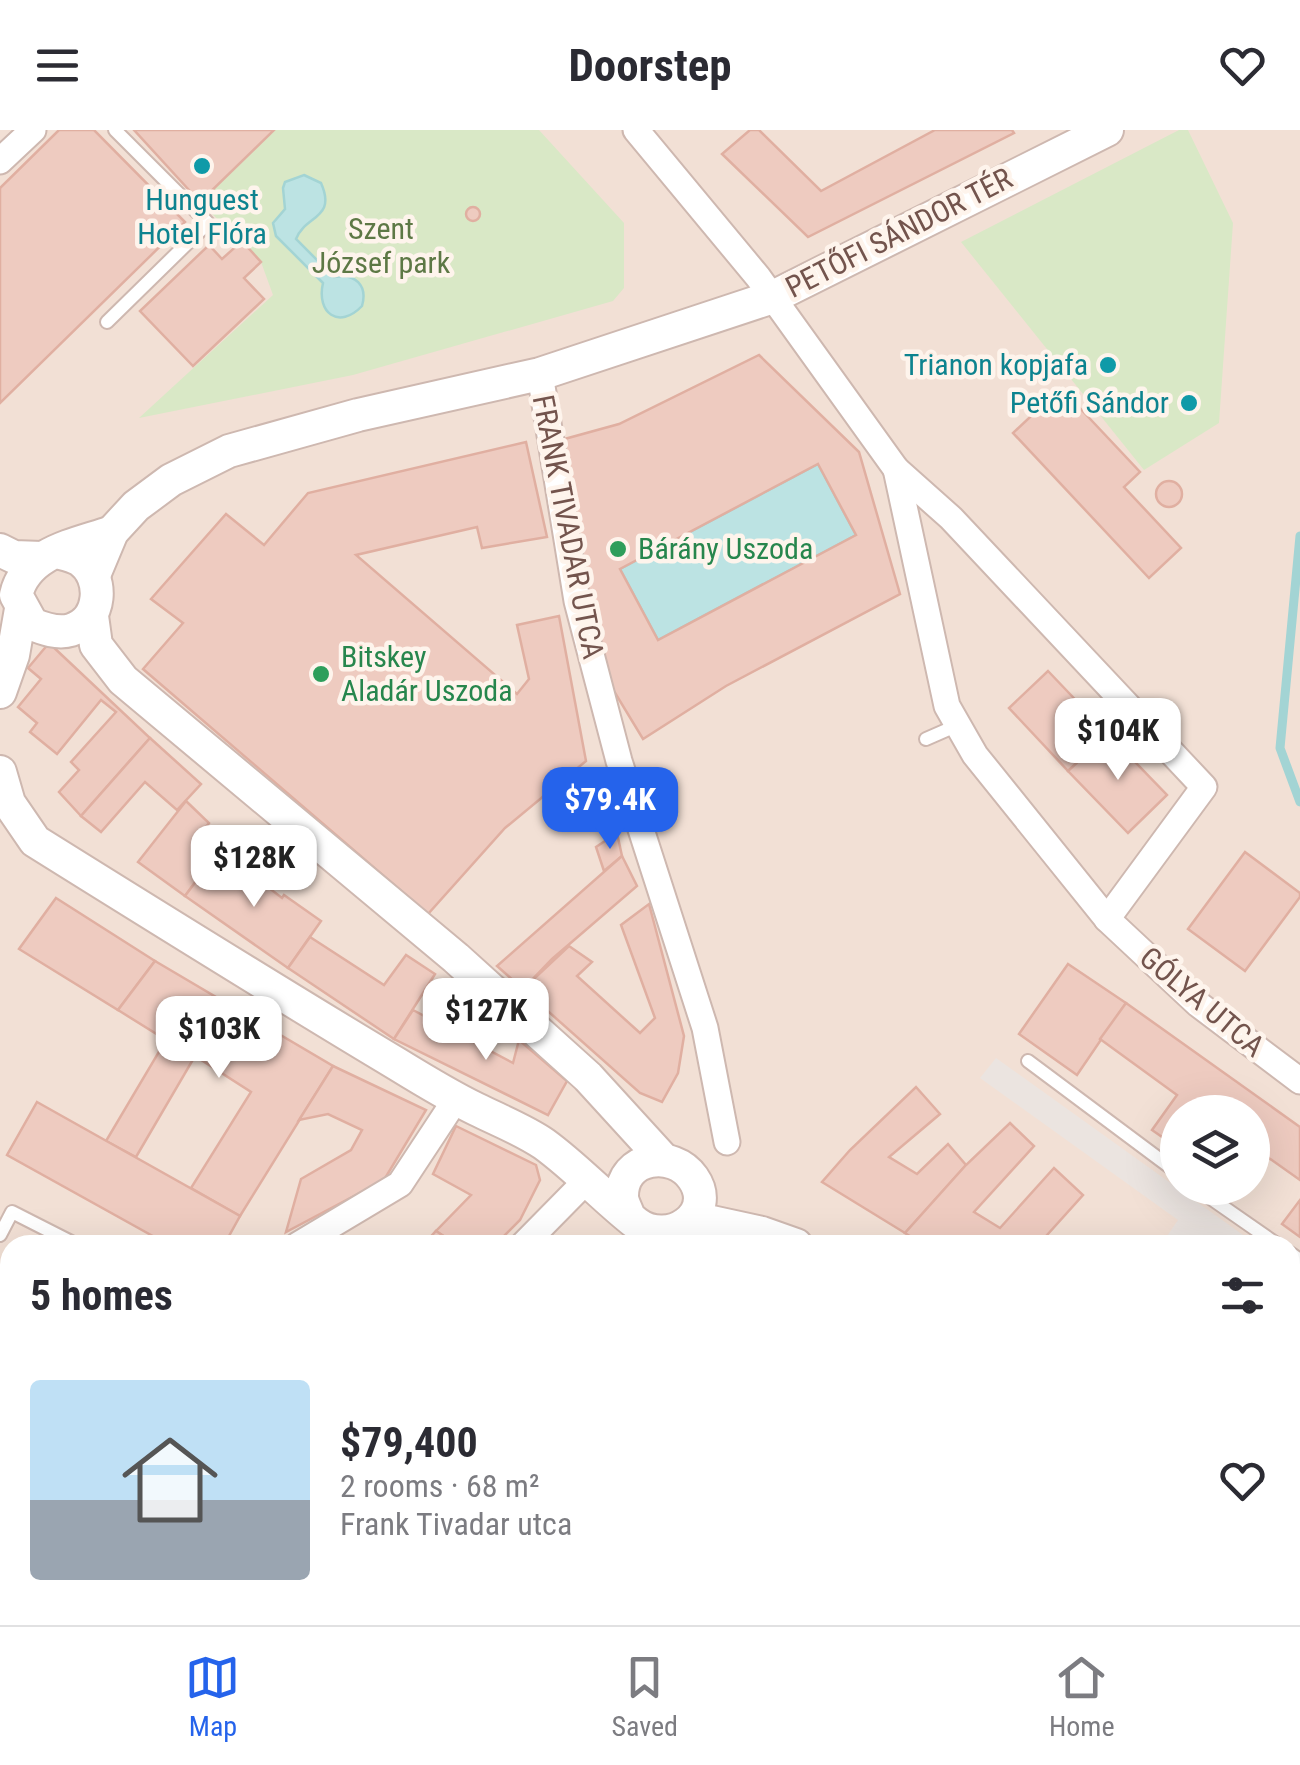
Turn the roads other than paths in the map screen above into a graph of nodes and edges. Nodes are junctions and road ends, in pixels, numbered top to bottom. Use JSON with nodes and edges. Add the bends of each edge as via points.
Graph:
{"nodes":[{"id":1,"x":33,"y":130,"type":"edge"},
{"id":2,"x":115,"y":130,"type":"edge"},
{"id":3,"x":636,"y":130,"type":"edge"},
{"id":4,"x":1107,"y":130,"type":"edge"},
{"id":5,"x":0,"y":161,"type":"edge"},
{"id":6,"x":773,"y":297,"type":"junction"},
{"id":7,"x":107,"y":322,"type":"dead end"},
{"id":8,"x":540,"y":374,"type":"junction"},
{"id":9,"x":896,"y":468,"type":"junction"},
{"id":10,"x":112,"y":532,"type":"junction"},
{"id":11,"x":0,"y":550,"type":"edge"},
{"id":12,"x":49,"y":555,"type":"junction"},
{"id":13,"x":94,"y":575,"type":"junction"},
{"id":14,"x":12,"y":593,"type":"edge"},
{"id":15,"x":92,"y":616,"type":"junction"},
{"id":16,"x":0,"y":692,"type":"edge"},
{"id":17,"x":958,"y":725,"type":"junction"},
{"id":18,"x":926,"y":739,"type":"dead end"},
{"id":19,"x":0,"y":772,"type":"edge"},
{"id":20,"x":664,"y":810,"type":"dead end"},
{"id":21,"x":0,"y":821,"type":"edge"},
{"id":22,"x":639,"y":822,"type":"junction"},
{"id":23,"x":35,"y":841,"type":"junction"},
{"id":24,"x":1107,"y":919,"type":"junction"},
{"id":25,"x":1028,"y":1061,"type":"dead end"},
{"id":26,"x":1300,"y":1082,"type":"edge"},
{"id":27,"x":456,"y":1099,"type":"junction"},
{"id":28,"x":727,"y":1142,"type":"dead end"},
{"id":29,"x":662,"y":1158,"type":"junction"},
{"id":30,"x":1160,"y":1160,"type":"edge"},
{"id":31,"x":588,"y":1180,"type":"junction"},
{"id":32,"x":1220,"y":1205,"type":"edge"},
{"id":33,"x":639,"y":1230,"type":"edge"},
{"id":34,"x":683,"y":1231,"type":"edge"},
{"id":35,"x":0,"y":1234,"type":"edge"},
{"id":36,"x":57,"y":1235,"type":"edge"},
{"id":37,"x":315,"y":1235,"type":"edge"},
{"id":38,"x":534,"y":1235,"type":"edge"},
{"id":39,"x":768,"y":1235,"type":"edge"},
{"id":40,"x":1264,"y":1235,"type":"edge"}],
"edges":[{"from":1,"to":5,"type":"street"},
{"from":2,"to":7,"type":"lane","via":[[208,223]]},
{"from":3,"to":6,"type":"street"},
{"from":4,"to":6,"type":"street","name":"PETŐFI SÁNDOR TÉR"},
{"from":6,"to":8,"type":"street","name":"FRANK TIVADAR UTCA"},
{"from":6,"to":9,"type":"street","name":"PETŐFI SÁNDOR TÉR"},
{"from":8,"to":10,"type":"street","via":[[229,451],[172,480]]},
{"from":8,"to":22,"type":"street","name":"FRANK TIVADAR UTCA","via":[[576,601]]},
{"from":9,"to":17,"type":"street","name":"PETŐFI SÁNDOR TÉR","via":[[947,706]]},
{"from":9,"to":24,"type":"street","name":"PETŐFI SÁNDOR TÉR","via":[[1204,787]]},
{"from":10,"to":12,"type":"street"},
{"from":10,"to":13,"type":"street"},
{"from":11,"to":12,"type":"street","via":[[14,558]]},
{"from":12,"to":13,"type":"street","via":[[80,560]]},
{"from":12,"to":14,"type":"street"},
{"from":13,"to":15,"type":"street","via":[[98,599]]},
{"from":14,"to":15,"type":"street","via":[[32,624],[52,631],[73,630]]},
{"from":14,"to":16,"type":"street","via":[[13,654]]},
{"from":15,"to":29,"type":"street","via":[[96,645],[123,680],[456,958],[588,1077]]},
{"from":17,"to":18,"type":"lane"},
{"from":17,"to":24,"type":"street","name":"PETŐFI SÁNDOR TÉR"},
{"from":19,"to":23,"type":"street","via":[[9,803]]},
{"from":20,"to":22,"type":"lane"},
{"from":21,"to":23,"type":"street"},
{"from":22,"to":28,"type":"street","name":"FRANK TIVADAR UTCA","via":[[705,1028]]},
{"from":23,"to":27,"type":"street"},
{"from":24,"to":26,"type":"street","name":"GÓLYA UTCA","via":[[1198,1004]]},
{"from":25,"to":30,"type":"lane"},
{"from":27,"to":31,"type":"street","via":[[541,1142]]},
{"from":27,"to":37,"type":"street","via":[[400,1184]]},
{"from":29,"to":33,"type":"street","via":[[640,1164],[627,1178],[622,1196]]},
{"from":29,"to":34,"type":"street","via":[[680,1164],[696,1181],[700,1200]]},
{"from":31,"to":33,"type":"street"},
{"from":31,"to":38,"type":"street"},
{"from":32,"to":40,"type":"lane"},
{"from":33,"to":34,"type":"street"},
{"from":34,"to":39,"type":"street"},
{"from":35,"to":36,"type":"lane","via":[[12,1212]]}]}
